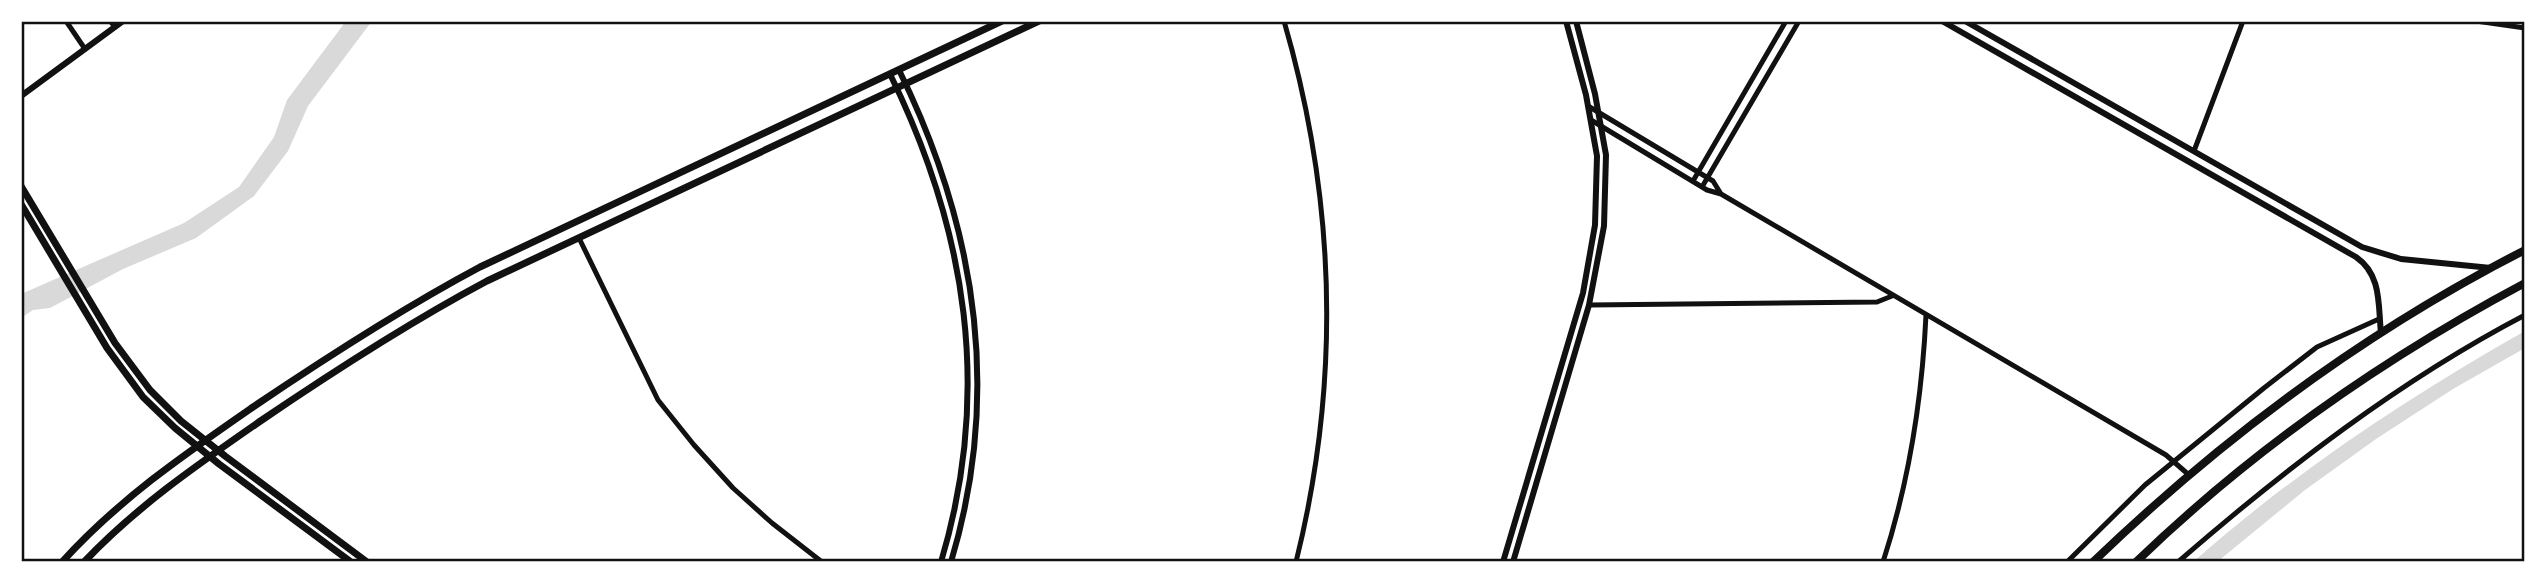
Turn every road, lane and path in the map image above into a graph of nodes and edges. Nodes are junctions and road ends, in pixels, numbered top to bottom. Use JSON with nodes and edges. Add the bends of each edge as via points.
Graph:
{"nodes":[{"id":1,"x":66,"y":21,"type":"edge"},
{"id":2,"x":123,"y":21,"type":"edge"},
{"id":3,"x":1002,"y":21,"type":"edge"},
{"id":4,"x":1039,"y":21,"type":"edge"},
{"id":5,"x":1284,"y":21,"type":"edge"},
{"id":6,"x":1566,"y":21,"type":"edge"},
{"id":7,"x":1576,"y":21,"type":"edge"},
{"id":8,"x":1786,"y":21,"type":"edge"},
{"id":9,"x":1799,"y":21,"type":"edge"},
{"id":10,"x":1942,"y":21,"type":"edge"},
{"id":11,"x":1965,"y":21,"type":"edge"},
{"id":12,"x":2244,"y":21,"type":"edge"},
{"id":13,"x":2476,"y":21,"type":"edge"},
{"id":14,"x":113,"y":24,"type":"edge"},
{"id":15,"x":2525,"y":28,"type":"edge"},
{"id":16,"x":85,"y":49,"type":"junction"},
{"id":17,"x":899,"y":70,"type":"junction"},
{"id":18,"x":890,"y":74,"type":"junction"},
{"id":19,"x":906,"y":84,"type":"junction"},
{"id":20,"x":897,"y":88,"type":"junction"},
{"id":21,"x":21,"y":96,"type":"edge"},
{"id":22,"x":1588,"y":106,"type":"junction"},
{"id":23,"x":1599,"y":113,"type":"junction"},
{"id":24,"x":1591,"y":120,"type":"junction"},
{"id":25,"x":1602,"y":127,"type":"junction"},
{"id":26,"x":2194,"y":151,"type":"junction"},
{"id":27,"x":1698,"y":172,"type":"junction"},
{"id":28,"x":1707,"y":177,"type":"junction"},
{"id":29,"x":1693,"y":181,"type":"junction"},
{"id":30,"x":21,"y":186,"type":"edge"},
{"id":31,"x":1702,"y":187,"type":"junction"},
{"id":32,"x":1721,"y":194,"type":"junction"},
{"id":33,"x":21,"y":204,"type":"edge"},
{"id":34,"x":579,"y":238,"type":"junction"},
{"id":35,"x":2525,"y":250,"type":"edge"},
{"id":36,"x":2491,"y":268,"type":"junction"},
{"id":37,"x":2525,"y":283,"type":"edge"},
{"id":38,"x":1892,"y":296,"type":"junction"},
{"id":39,"x":1589,"y":305,"type":"junction"},
{"id":40,"x":1926,"y":315,"type":"junction"},
{"id":41,"x":2525,"y":315,"type":"edge"},
{"id":42,"x":2379,"y":318,"type":"junction"},
{"id":43,"x":2381,"y":333,"type":"junction"},
{"id":44,"x":205,"y":440,"type":"junction"},
{"id":45,"x":197,"y":446,"type":"junction"},
{"id":46,"x":218,"y":450,"type":"junction"},
{"id":47,"x":210,"y":456,"type":"junction"},
{"id":48,"x":2175,"y":461,"type":"junction"},
{"id":49,"x":2189,"y":475,"type":"junction"},
{"id":50,"x":62,"y":562,"type":"edge"},
{"id":51,"x":84,"y":562,"type":"edge"},
{"id":52,"x":351,"y":562,"type":"edge"},
{"id":53,"x":367,"y":562,"type":"edge"},
{"id":54,"x":822,"y":562,"type":"edge"},
{"id":55,"x":941,"y":562,"type":"edge"},
{"id":56,"x":951,"y":562,"type":"edge"},
{"id":57,"x":1296,"y":562,"type":"edge"},
{"id":58,"x":1503,"y":562,"type":"edge"},
{"id":59,"x":1513,"y":562,"type":"edge"},
{"id":60,"x":1883,"y":562,"type":"edge"},
{"id":61,"x":2067,"y":562,"type":"edge"},
{"id":62,"x":2093,"y":562,"type":"edge"},
{"id":63,"x":2136,"y":562,"type":"edge"},
{"id":64,"x":2178,"y":562,"type":"edge"}],
"edges":[{"from":1,"to":16,"type":"street"},
{"from":2,"to":14,"type":"street"},
{"from":3,"to":17,"type":"main road"},
{"from":4,"to":19,"type":"main road"},
{"from":5,"to":57,"type":"street","via":[[1316,170],[1328,291],[1321,421]]},
{"from":6,"to":22,"type":"street"},
{"from":7,"to":23,"type":"street"},
{"from":8,"to":27,"type":"street"},
{"from":9,"to":28,"type":"street"},
{"from":10,"to":42,"type":"street","via":[[2356,257],[2376,282]]},
{"from":11,"to":26,"type":"street"},
{"from":12,"to":26,"type":"street"},
{"from":13,"to":15,"type":"street"},
{"from":14,"to":16,"type":"street"},
{"from":16,"to":21,"type":"street"},
{"from":17,"to":18,"type":"main road"},
{"from":17,"to":19,"type":"street"},
{"from":18,"to":20,"type":"street"},
{"from":18,"to":44,"type":"main road","via":[[442,287],[328,356]]},
{"from":19,"to":20,"type":"main road"},
{"from":19,"to":56,"type":"street","via":[[952,203],[977,330],[975,442]]},
{"from":20,"to":34,"type":"main road"},
{"from":20,"to":55,"type":"street","via":[[943,206],[967,331],[966,441]]},
{"from":22,"to":23,"type":"street"},
{"from":22,"to":24,"type":"street"},
{"from":23,"to":25,"type":"street"},
{"from":23,"to":27,"type":"street"},
{"from":24,"to":25,"type":"street"},
{"from":24,"to":58,"type":"street","via":[[1597,179],[1588,271]]},
{"from":25,"to":29,"type":"street"},
{"from":25,"to":39,"type":"street","via":[[1606,203]]},
{"from":26,"to":36,"type":"street","via":[[2362,247],[2402,259]]},
{"from":27,"to":28,"type":"street"},
{"from":27,"to":29,"type":"street"},
{"from":28,"to":31,"type":"street"},
{"from":28,"to":32,"type":"street"},
{"from":29,"to":31,"type":"street"},
{"from":30,"to":44,"type":"main road","via":[[136,373]]},
{"from":31,"to":32,"type":"street"},
{"from":32,"to":38,"type":"street"},
{"from":33,"to":45,"type":"main road","via":[[129,379]]},
{"from":34,"to":46,"type":"main road","via":[[411,323]]},
{"from":34,"to":54,"type":"street","via":[[658,400],[733,488]]},
{"from":35,"to":36,"type":"main road"},
{"from":36,"to":43,"type":"main road"},
{"from":37,"to":63,"type":"main road","via":[[2438,332],[2318,412],[2220,487]]},
{"from":38,"to":39,"type":"street","via":[[1877,302]]},
{"from":38,"to":40,"type":"street"},
{"from":39,"to":59,"type":"street"},
{"from":40,"to":48,"type":"street"},
{"from":40,"to":60,"type":"street","via":[[1911,453]]},
{"from":41,"to":64,"type":"street","via":[[2445,360],[2365,414],[2258,494]]},
{"from":42,"to":43,"type":"street"},
{"from":42,"to":48,"type":"street","via":[[2316,347]]},
{"from":43,"to":49,"type":"main road","via":[[2275,406]]},
{"from":44,"to":45,"type":"main road"},
{"from":44,"to":46,"type":"main road"},
{"from":45,"to":47,"type":"main road"},
{"from":45,"to":50,"type":"main road","via":[[116,508]]},
{"from":46,"to":47,"type":"main road"},
{"from":46,"to":53,"type":"main road"},
{"from":47,"to":51,"type":"main road","via":[[148,502]]},
{"from":47,"to":52,"type":"main road"},
{"from":48,"to":49,"type":"street"},
{"from":48,"to":61,"type":"street"},
{"from":49,"to":62,"type":"main road"}]}
